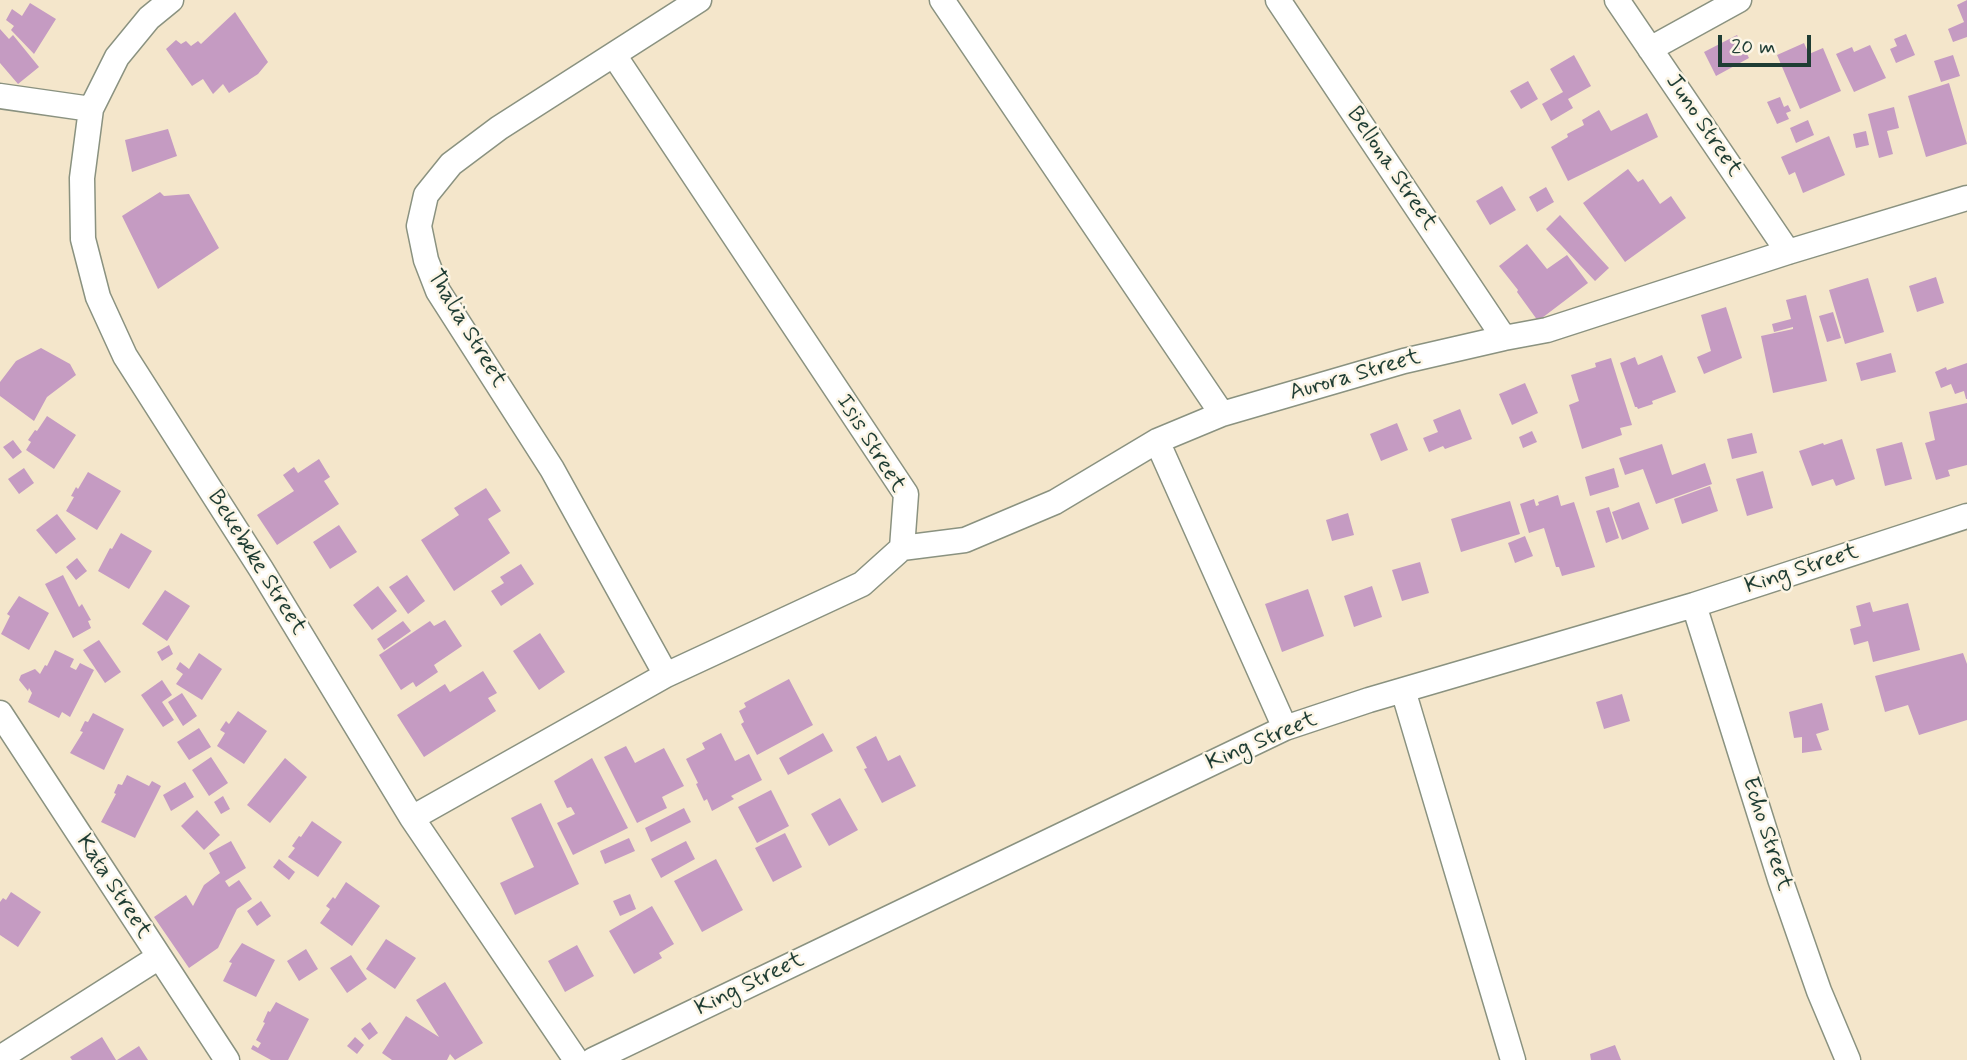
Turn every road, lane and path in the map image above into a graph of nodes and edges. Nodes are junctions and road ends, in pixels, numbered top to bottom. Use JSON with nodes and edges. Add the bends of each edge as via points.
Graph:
{"nodes":[{"id":1,"x":171,"y":0,"type":"edge"},
{"id":2,"x":699,"y":0,"type":"edge"},
{"id":3,"x":942,"y":0,"type":"edge"},
{"id":4,"x":1278,"y":0,"type":"edge"},
{"id":5,"x":1617,"y":0,"type":"edge"},
{"id":6,"x":1740,"y":0,"type":"edge"},
{"id":7,"x":1650,"y":49,"type":"junction"},
{"id":8,"x":614,"y":55,"type":"junction"},
{"id":9,"x":0,"y":96,"type":"edge"},
{"id":10,"x":91,"y":109,"type":"junction"},
{"id":11,"x":1967,"y":198,"type":"edge"},
{"id":12,"x":1788,"y":252,"type":"junction"},
{"id":13,"x":1504,"y":338,"type":"junction"},
{"id":14,"x":1222,"y":414,"type":"junction"},
{"id":15,"x":1157,"y":441,"type":"junction"},
{"id":16,"x":1966,"y":519,"type":"edge"},
{"id":17,"x":902,"y":548,"type":"junction"},
{"id":18,"x":1694,"y":605,"type":"junction"},
{"id":19,"x":666,"y":675,"type":"junction"},
{"id":20,"x":1403,"y":690,"type":"junction"},
{"id":21,"x":0,"y":713,"type":"edge"},
{"id":22,"x":1285,"y":728,"type":"junction"},
{"id":23,"x":412,"y":818,"type":"junction"},
{"id":24,"x":159,"y":957,"type":"junction"},
{"id":25,"x":1511,"y":1057,"type":"edge"},
{"id":26,"x":0,"y":1058,"type":"edge"},
{"id":27,"x":227,"y":1060,"type":"edge"},
{"id":28,"x":576,"y":1060,"type":"edge"},
{"id":29,"x":593,"y":1060,"type":"edge"},
{"id":30,"x":1848,"y":1060,"type":"edge"}],
"edges":[{"from":1,"to":10,"type":"street","name":"Bekebeke Street","via":[[149,18],[117,57]]},
{"from":2,"to":8,"type":"street","name":"Thalia Street"},
{"from":3,"to":14,"type":"street"},
{"from":4,"to":13,"type":"street","name":"Bellona Street"},
{"from":5,"to":7,"type":"street","name":"Juno Street"},
{"from":6,"to":7,"type":"street"},
{"from":7,"to":12,"type":"street","name":"Juno Street"},
{"from":8,"to":17,"type":"street","name":"Isis Street","via":[[906,494]]},
{"from":8,"to":19,"type":"street","name":"Thalia Street","via":[[451,164],[426,195],[419,226],[438,291],[552,469]]},
{"from":9,"to":10,"type":"street"},
{"from":10,"to":23,"type":"street","name":"Bekebeke Street","via":[[82,178],[83,239],[98,297],[125,356]]},
{"from":11,"to":12,"type":"street","name":"Aurora Street"},
{"from":12,"to":13,"type":"street","name":"Aurora Street","via":[[1584,319]]},
{"from":13,"to":14,"type":"street","name":"Aurora Street","via":[[1404,360]]},
{"from":14,"to":15,"type":"street","name":"Aurora Street"},
{"from":15,"to":17,"type":"street","name":"Aurora Street","via":[[1055,502],[965,540]]},
{"from":15,"to":22,"type":"street"},
{"from":16,"to":18,"type":"street","name":"King Street"},
{"from":17,"to":19,"type":"street","via":[[862,584]]},
{"from":18,"to":20,"type":"street","name":"King Street"},
{"from":18,"to":30,"type":"street","name":"Echo Street","via":[[1780,879]]},
{"from":19,"to":23,"type":"street"},
{"from":20,"to":22,"type":"street","name":"King Street"},
{"from":20,"to":25,"type":"street"},
{"from":21,"to":24,"type":"street","name":"Kata Street"},
{"from":22,"to":29,"type":"street","name":"King Street"},
{"from":23,"to":28,"type":"street","name":"Bekebeke Street"},
{"from":24,"to":26,"type":"street"},
{"from":24,"to":27,"type":"street","name":"Kata Street"}]}
